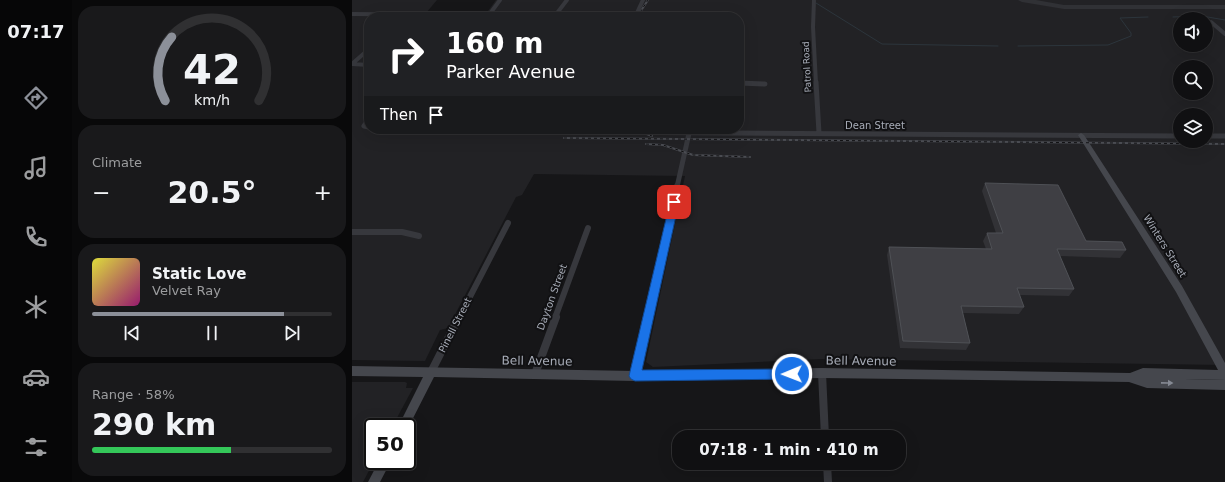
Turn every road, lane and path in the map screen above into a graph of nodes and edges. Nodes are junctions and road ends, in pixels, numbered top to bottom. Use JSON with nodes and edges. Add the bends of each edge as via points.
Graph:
{"nodes":[{"id":1,"x":500,"y":0,"type":"edge"},
{"id":2,"x":566,"y":0,"type":"edge"},
{"id":3,"x":642,"y":0,"type":"edge"},
{"id":4,"x":814,"y":0,"type":"edge"},
{"id":5,"x":491,"y":12,"type":"edge"},
{"id":6,"x":558,"y":12,"type":"edge"},
{"id":7,"x":637,"y":12,"type":"edge"},
{"id":8,"x":352,"y":14,"type":"edge"},
{"id":9,"x":364,"y":14,"type":"edge"},
{"id":10,"x":1213,"y":24,"type":"edge"},
{"id":11,"x":1225,"y":34,"type":"edge"},
{"id":12,"x":364,"y":53,"type":"edge"},
{"id":13,"x":352,"y":64,"type":"edge"},
{"id":14,"x":364,"y":64,"type":"edge"},
{"id":15,"x":744,"y":84,"type":"edge"},
{"id":16,"x":765,"y":84,"type":"dead end"},
{"id":17,"x":744,"y":132,"type":"edge"},
{"id":18,"x":820,"y":133,"type":"junction"},
{"id":19,"x":689,"y":134,"type":"edge"},
{"id":20,"x":1081,"y":135,"type":"junction"},
{"id":21,"x":1173,"y":136,"type":"edge"},
{"id":22,"x":1213,"y":136,"type":"edge"},
{"id":23,"x":1225,"y":136,"type":"edge"},
{"id":24,"x":508,"y":223,"type":"dead end"},
{"id":25,"x":588,"y":228,"type":"dead end"},
{"id":26,"x":352,"y":232,"type":"edge"},
{"id":27,"x":419,"y":236,"type":"dead end"},
{"id":28,"x":352,"y":371,"type":"edge"},
{"id":29,"x":431,"y":372,"type":"junction"},
{"id":30,"x":822,"y":373,"type":"junction"},
{"id":31,"x":535,"y":374,"type":"junction"},
{"id":32,"x":1225,"y":374,"type":"edge"},
{"id":33,"x":635,"y":376,"type":"junction"},
{"id":34,"x":1129,"y":377,"type":"junction"},
{"id":35,"x":1225,"y":384,"type":"edge"},
{"id":36,"x":408,"y":418,"type":"edge"},
{"id":37,"x":825,"y":430,"type":"edge"},
{"id":38,"x":380,"y":470,"type":"edge"},
{"id":39,"x":827,"y":470,"type":"edge"},
{"id":40,"x":374,"y":482,"type":"edge"},
{"id":41,"x":828,"y":482,"type":"edge"}],
"edges":[{"from":1,"to":5,"type":"street"},
{"from":2,"to":6,"type":"street"},
{"from":3,"to":7,"type":"street"},
{"from":4,"to":18,"type":"street","name":"Patrol Road","via":[[813,27]]},
{"from":8,"to":9,"type":"street"},
{"from":10,"to":11,"type":"street"},
{"from":12,"to":13,"type":"street"},
{"from":13,"to":14,"type":"street"},
{"from":15,"to":16,"type":"street"},
{"from":17,"to":18,"type":"street","name":"Dean Street"},
{"from":18,"to":20,"type":"street","name":"Dean Street"},
{"from":19,"to":33,"type":"street"},
{"from":20,"to":21,"type":"street","name":"Dean Street"},
{"from":20,"to":32,"type":"main road","name":"Winters Street","via":[[1179,290]]},
{"from":22,"to":23,"type":"street"},
{"from":24,"to":29,"type":"street","name":"Pinell Street"},
{"from":25,"to":31,"type":"street","name":"Dayton Street"},
{"from":26,"to":27,"type":"street","via":[[402,232]]},
{"from":28,"to":29,"type":"main road","name":"Bell Avenue"},
{"from":29,"to":31,"type":"main road","name":"Bell Avenue"},
{"from":29,"to":36,"type":"main road","name":"Pinell Street"},
{"from":30,"to":33,"type":"main road","name":"Bell Avenue"},
{"from":30,"to":34,"type":"main road","name":"Bell Avenue"},
{"from":30,"to":37,"type":"street"},
{"from":31,"to":33,"type":"main road","name":"Bell Avenue"},
{"from":32,"to":34,"type":"main road","via":[[1142,373]]},
{"from":34,"to":35,"type":"main road","name":"Bell Avenue","one_way":true,"via":[[1147,383]]},
{"from":38,"to":40,"type":"main road"},
{"from":39,"to":41,"type":"street"}]}
